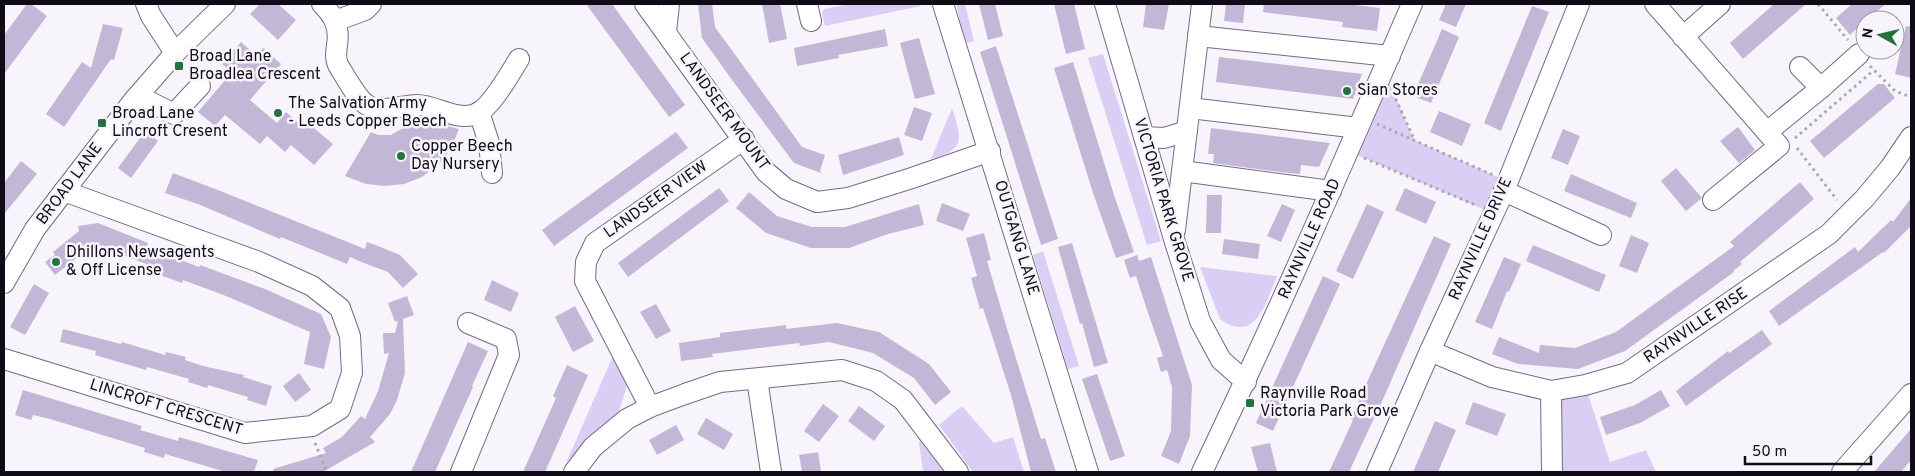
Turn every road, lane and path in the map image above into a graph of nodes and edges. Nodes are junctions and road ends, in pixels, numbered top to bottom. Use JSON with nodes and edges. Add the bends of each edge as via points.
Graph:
{"nodes":[{"id":1,"x":146,"y":4,"type":"edge"},
{"id":2,"x":225,"y":4,"type":"edge"},
{"id":3,"x":322,"y":4,"type":"edge"},
{"id":4,"x":371,"y":4,"type":"edge"},
{"id":5,"x":645,"y":4,"type":"edge"},
{"id":6,"x":669,"y":4,"type":"edge"},
{"id":7,"x":943,"y":4,"type":"edge"},
{"id":8,"x":1105,"y":4,"type":"edge"},
{"id":9,"x":1202,"y":4,"type":"edge"},
{"id":10,"x":1412,"y":4,"type":"edge"},
{"id":11,"x":1579,"y":4,"type":"edge"},
{"id":12,"x":1655,"y":4,"type":"edge"},
{"id":13,"x":1720,"y":4,"type":"edge"},
{"id":14,"x":1818,"y":4,"type":"edge"},
{"id":15,"x":335,"y":21,"type":"junction"},
{"id":16,"x":666,"y":32,"type":"junction"},
{"id":17,"x":1198,"y":36,"type":"junction"},
{"id":18,"x":1683,"y":37,"type":"junction"},
{"id":19,"x":1855,"y":49,"type":"edge"},
{"id":20,"x":175,"y":53,"type":"junction"},
{"id":21,"x":1855,"y":58,"type":"edge"},
{"id":22,"x":519,"y":59,"type":"dead end"},
{"id":23,"x":1865,"y":60,"type":"edge"},
{"id":24,"x":1387,"y":63,"type":"junction"},
{"id":25,"x":1800,"y":67,"type":"dead end"},
{"id":26,"x":1874,"y":70,"type":"junction"},
{"id":27,"x":200,"y":86,"type":"dead end"},
{"id":28,"x":1822,"y":88,"type":"junction"},
{"id":29,"x":138,"y":96,"type":"junction"},
{"id":30,"x":1911,"y":98,"type":"edge"},
{"id":31,"x":1190,"y":108,"type":"junction"},
{"id":32,"x":478,"y":112,"type":"junction"},
{"id":33,"x":1361,"y":123,"type":"junction"},
{"id":34,"x":1187,"y":131,"type":"junction"},
{"id":35,"x":1144,"y":136,"type":"junction"},
{"id":36,"x":1911,"y":137,"type":"edge"},
{"id":37,"x":744,"y":139,"type":"junction"},
{"id":38,"x":1414,"y":140,"type":"junction"},
{"id":39,"x":1779,"y":140,"type":"junction"},
{"id":40,"x":990,"y":151,"type":"junction"},
{"id":41,"x":1348,"y":151,"type":"junction"},
{"id":42,"x":1182,"y":171,"type":"junction"},
{"id":43,"x":492,"y":173,"type":"dead end"},
{"id":44,"x":1506,"y":186,"type":"junction"},
{"id":45,"x":64,"y":191,"type":"junction"},
{"id":46,"x":1332,"y":191,"type":"junction"},
{"id":47,"x":1713,"y":200,"type":"dead end"},
{"id":48,"x":1492,"y":213,"type":"junction"},
{"id":49,"x":1849,"y":215,"type":"junction"},
{"id":50,"x":1601,"y":235,"type":"dead end"},
{"id":51,"x":1174,"y":239,"type":"junction"},
{"id":52,"x":4,"y":283,"type":"edge"},
{"id":53,"x":468,"y":323,"type":"dead end"},
{"id":54,"x":1430,"y":351,"type":"junction"},
{"id":55,"x":4,"y":359,"type":"edge"},
{"id":56,"x":757,"y":379,"type":"junction"},
{"id":57,"x":1246,"y":382,"type":"junction"},
{"id":58,"x":1551,"y":391,"type":"junction"},
{"id":59,"x":1911,"y":394,"type":"edge"},
{"id":60,"x":650,"y":407,"type":"junction"},
{"id":61,"x":308,"y":427,"type":"junction"},
{"id":62,"x":327,"y":472,"type":"edge"},
{"id":63,"x":461,"y":472,"type":"edge"},
{"id":64,"x":574,"y":472,"type":"edge"},
{"id":65,"x":771,"y":472,"type":"edge"},
{"id":66,"x":958,"y":472,"type":"edge"},
{"id":67,"x":1088,"y":472,"type":"edge"},
{"id":68,"x":1202,"y":472,"type":"edge"},
{"id":69,"x":1377,"y":472,"type":"edge"},
{"id":70,"x":1552,"y":472,"type":"edge"},
{"id":71,"x":1842,"y":472,"type":"edge"}],
"edges":[{"from":1,"to":20,"type":"street"},
{"from":2,"to":20,"type":"street","name":"BROAD LANE"},
{"from":3,"to":15,"type":"street"},
{"from":4,"to":15,"type":"street","via":[[365,10]]},
{"from":5,"to":16,"type":"street","name":"LANDSEER MOUNT"},
{"from":6,"to":16,"type":"street"},
{"from":7,"to":40,"type":"street","name":"OUTGANG LANE"},
{"from":8,"to":35,"type":"street","name":"VICTORIA PARK GROVE"},
{"from":9,"to":17,"type":"street"},
{"from":10,"to":24,"type":"street","name":"RAYNVILLE ROAD"},
{"from":11,"to":44,"type":"street","name":"RAYNVILLE DRIVE"},
{"from":12,"to":18,"type":"street"},
{"from":13,"to":18,"type":"street"},
{"from":14,"to":19,"type":"path"},
{"from":15,"to":32,"type":"street","via":[[338,65],[362,101],[370,107],[418,105],[460,115]]},
{"from":16,"to":37,"type":"street","name":"LANDSEER MOUNT"},
{"from":17,"to":24,"type":"street"},
{"from":17,"to":31,"type":"street"},
{"from":18,"to":39,"type":"street"},
{"from":20,"to":29,"type":"street","name":"BROAD LANE"},
{"from":21,"to":28,"type":"street"},
{"from":22,"to":32,"type":"street","via":[[484,109]]},
{"from":23,"to":26,"type":"path"},
{"from":24,"to":33,"type":"street","name":"RAYNVILLE ROAD"},
{"from":24,"to":38,"type":"path"},
{"from":25,"to":28,"type":"street"},
{"from":26,"to":30,"type":"path","via":[[1895,91]]},
{"from":26,"to":39,"type":"path"},
{"from":27,"to":29,"type":"street","via":[[174,114]]},
{"from":28,"to":39,"type":"street"},
{"from":29,"to":45,"type":"street","name":"BROAD LANE"},
{"from":31,"to":33,"type":"street"},
{"from":31,"to":34,"type":"street"},
{"from":32,"to":43,"type":"street","via":[[489,143]]},
{"from":33,"to":38,"type":"path"},
{"from":33,"to":41,"type":"street","name":"RAYNVILLE ROAD"},
{"from":34,"to":35,"type":"street","via":[[1164,138]]},
{"from":34,"to":42,"type":"street"},
{"from":35,"to":51,"type":"street","name":"VICTORIA PARK GROVE"},
{"from":36,"to":49,"type":"street","name":"RAYNVILLE RISE","via":[[1890,168]]},
{"from":37,"to":40,"type":"street","name":"LANDSEER MOUNT","via":[[766,172],[786,190],[817,202],[848,198]]},
{"from":37,"to":60,"type":"street","name":"LANDSEER VIEW","via":[[595,243],[586,262],[585,281]]},
{"from":38,"to":44,"type":"path"},
{"from":39,"to":47,"type":"street"},
{"from":39,"to":49,"type":"path"},
{"from":40,"to":67,"type":"street","name":"OUTGANG LANE"},
{"from":41,"to":46,"type":"street","name":"RAYNVILLE ROAD"},
{"from":41,"to":48,"type":"path"},
{"from":42,"to":46,"type":"street"},
{"from":42,"to":51,"type":"street"},
{"from":44,"to":48,"type":"street","name":"RAYNVILLE DRIVE"},
{"from":44,"to":50,"type":"street"},
{"from":45,"to":52,"type":"street","name":"BROAD LANE","via":[[35,229]]},
{"from":45,"to":61,"type":"street","name":"LINCROFT CRESCENT","via":[[259,262],[312,286],[340,308],[350,336],[352,373],[340,409]]},
{"from":46,"to":57,"type":"street","name":"RAYNVILLE ROAD"},
{"from":48,"to":54,"type":"street","name":"RAYNVILLE DRIVE"},
{"from":49,"to":58,"type":"street","name":"RAYNVILLE RISE","via":[[1829,234],[1626,373]]},
{"from":51,"to":57,"type":"street","name":"VICTORIA PARK GROVE","via":[[1200,321],[1221,360]]},
{"from":53,"to":63,"type":"street","via":[[506,339],[509,355]]},
{"from":54,"to":58,"type":"street","name":"RAYNVILLE RISE","via":[[1492,377]]},
{"from":54,"to":69,"type":"street","name":"RAYNVILLE DRIVE"},
{"from":55,"to":61,"type":"street","name":"LINCROFT CRESCENT","via":[[245,433]]},
{"from":56,"to":60,"type":"street","via":[[720,382]]},
{"from":56,"to":65,"type":"street"},
{"from":56,"to":66,"type":"street","via":[[842,370],[876,381],[903,400]]},
{"from":57,"to":68,"type":"street","name":"RAYNVILLE ROAD"},
{"from":58,"to":70,"type":"street"},
{"from":59,"to":71,"type":"street"},
{"from":60,"to":64,"type":"street","via":[[627,419],[606,436]]},
{"from":61,"to":62,"type":"path"}]}
